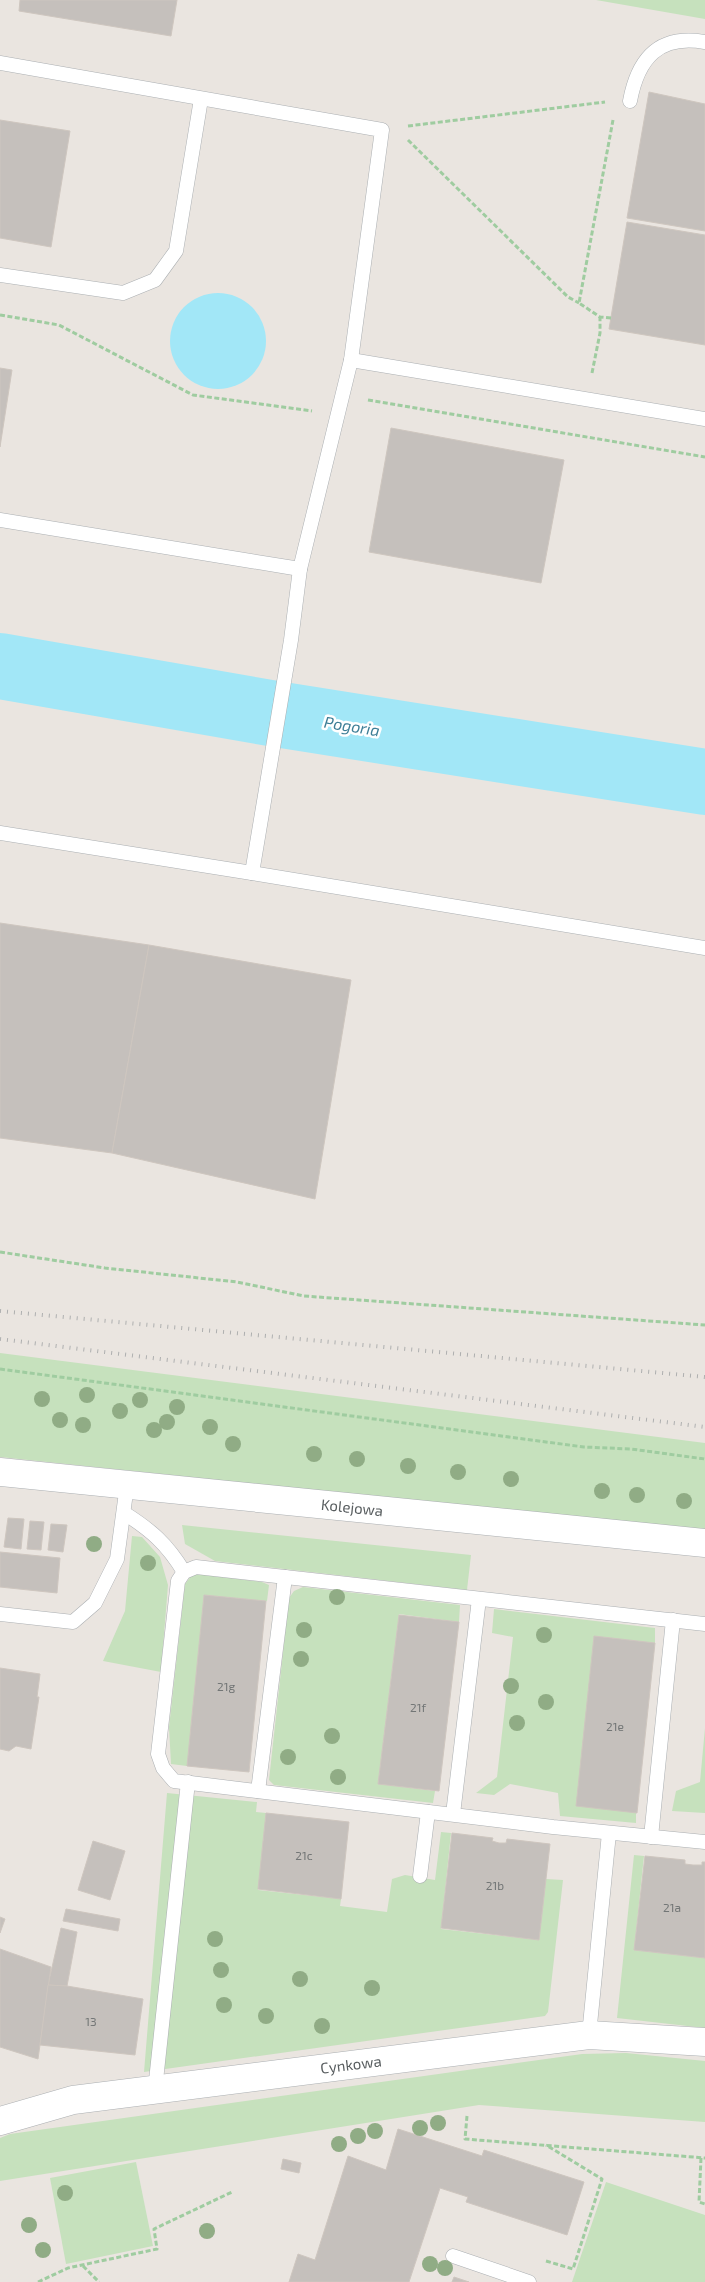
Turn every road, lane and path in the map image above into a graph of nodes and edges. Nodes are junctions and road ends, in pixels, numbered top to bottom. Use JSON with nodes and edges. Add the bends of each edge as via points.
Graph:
{"nodes":[{"id":1,"x":705,"y":42,"type":"edge"},
{"id":2,"x":0,"y":63,"type":"edge"},
{"id":3,"x":201,"y":99,"type":"junction"},
{"id":4,"x":623,"y":101,"type":"junction"},
{"id":5,"x":389,"y":129,"type":"junction"},
{"id":6,"x":0,"y":275,"type":"edge"},
{"id":7,"x":579,"y":303,"type":"junction"},
{"id":8,"x":0,"y":315,"type":"edge"},
{"id":9,"x":600,"y":317,"type":"junction"},
{"id":10,"x":611,"y":318,"type":"dead end"},
{"id":11,"x":351,"y":360,"type":"junction"},
{"id":12,"x":342,"y":396,"type":"junction"},
{"id":13,"x":588,"y":400,"type":"junction"},
{"id":14,"x":337,"y":415,"type":"junction"},
{"id":15,"x":705,"y":419,"type":"edge"},
{"id":16,"x":705,"y":456,"type":"edge"},
{"id":17,"x":0,"y":520,"type":"edge"},
{"id":18,"x":300,"y":570,"type":"junction"},
{"id":19,"x":0,"y":833,"type":"edge"},
{"id":20,"x":252,"y":873,"type":"junction"},
{"id":21,"x":705,"y":948,"type":"edge"},
{"id":22,"x":0,"y":1252,"type":"edge"},
{"id":23,"x":705,"y":1325,"type":"edge"},
{"id":24,"x":0,"y":1369,"type":"edge"},
{"id":25,"x":705,"y":1459,"type":"edge"},
{"id":26,"x":0,"y":1472,"type":"edge"},
{"id":27,"x":127,"y":1485,"type":"junction"},
{"id":28,"x":124,"y":1513,"type":"junction"},
{"id":29,"x":705,"y":1543,"type":"edge"},
{"id":30,"x":184,"y":1572,"type":"junction"},
{"id":31,"x":285,"y":1577,"type":"junction"},
{"id":32,"x":479,"y":1599,"type":"junction"},
{"id":33,"x":0,"y":1614,"type":"edge"},
{"id":34,"x":673,"y":1620,"type":"junction"},
{"id":35,"x":705,"y":1624,"type":"edge"},
{"id":36,"x":188,"y":1782,"type":"junction"},
{"id":37,"x":258,"y":1791,"type":"junction"},
{"id":38,"x":428,"y":1812,"type":"junction"},
{"id":39,"x":453,"y":1814,"type":"junction"},
{"id":40,"x":609,"y":1833,"type":"junction"},
{"id":41,"x":651,"y":1837,"type":"junction"},
{"id":42,"x":705,"y":1842,"type":"edge"},
{"id":43,"x":420,"y":1876,"type":"dead end"},
{"id":44,"x":589,"y":2035,"type":"junction"},
{"id":45,"x":705,"y":2042,"type":"edge"},
{"id":46,"x":155,"y":2090,"type":"junction"},
{"id":47,"x":467,"y":2116,"type":"dead end"},
{"id":48,"x":0,"y":2120,"type":"edge"},
{"id":49,"x":546,"y":2145,"type":"junction"},
{"id":50,"x":703,"y":2158,"type":"edge"},
{"id":51,"x":232,"y":2192,"type":"dead end"},
{"id":52,"x":705,"y":2204,"type":"edge"},
{"id":53,"x":453,"y":2256,"type":"dead end"},
{"id":54,"x":545,"y":2260,"type":"dead end"},
{"id":55,"x":82,"y":2265,"type":"junction"},
{"id":56,"x":38,"y":2282,"type":"edge"},
{"id":57,"x":100,"y":2282,"type":"edge"},
{"id":58,"x":529,"y":2282,"type":"edge"}],
"edges":[{"from":1,"to":4,"type":"lane","via":[[688,39],[665,43],[646,59]]},
{"from":2,"to":3,"type":"lane"},
{"from":3,"to":5,"type":"lane"},
{"from":3,"to":6,"type":"lane","via":[[176,251],[155,280],[123,294]]},
{"from":4,"to":5,"type":"path"},
{"from":4,"to":7,"type":"path"},
{"from":5,"to":7,"type":"path","via":[[568,297]]},
{"from":5,"to":11,"type":"lane"},
{"from":7,"to":9,"type":"path"},
{"from":8,"to":14,"type":"path","via":[[59,324],[194,395]]},
{"from":9,"to":10,"type":"path"},
{"from":9,"to":13,"type":"path"},
{"from":11,"to":12,"type":"lane"},
{"from":11,"to":13,"type":"lane"},
{"from":12,"to":14,"type":"lane"},
{"from":12,"to":16,"type":"path"},
{"from":13,"to":15,"type":"lane"},
{"from":14,"to":18,"type":"lane"},
{"from":17,"to":18,"type":"lane"},
{"from":18,"to":20,"type":"lane"},
{"from":19,"to":20,"type":"lane"},
{"from":20,"to":21,"type":"lane"},
{"from":22,"to":23,"type":"path","via":[[105,1268],[237,1282],[304,1296]]},
{"from":24,"to":25,"type":"path","via":[[584,1447],[631,1449]]},
{"from":26,"to":27,"type":"street","name":"Kolejowa"},
{"from":27,"to":28,"type":"lane"},
{"from":27,"to":29,"type":"street","name":"Kolejowa"},
{"from":28,"to":30,"type":"lane","via":[[150,1529],[171,1551]]},
{"from":28,"to":33,"type":"lane","via":[[117,1558],[94,1603],[74,1622]]},
{"from":30,"to":31,"type":"lane","via":[[196,1567]]},
{"from":30,"to":36,"type":"lane","via":[[178,1581],[158,1754],[163,1768],[174,1780]]},
{"from":31,"to":32,"type":"lane"},
{"from":31,"to":37,"type":"lane"},
{"from":32,"to":34,"type":"lane"},
{"from":32,"to":39,"type":"lane"},
{"from":34,"to":35,"type":"lane"},
{"from":34,"to":41,"type":"lane"},
{"from":36,"to":37,"type":"lane"},
{"from":36,"to":46,"type":"lane"},
{"from":37,"to":38,"type":"lane"},
{"from":38,"to":39,"type":"lane"},
{"from":38,"to":43,"type":"lane"},
{"from":39,"to":40,"type":"lane"},
{"from":40,"to":41,"type":"lane"},
{"from":40,"to":44,"type":"lane"},
{"from":41,"to":42,"type":"lane"},
{"from":44,"to":45,"type":"street","name":"Cynkowa"},
{"from":44,"to":46,"type":"street","name":"Cynkowa"},
{"from":46,"to":48,"type":"street","name":"Cynkowa","via":[[73,2100]]},
{"from":47,"to":49,"type":"path","via":[[465,2139]]},
{"from":49,"to":50,"type":"path"},
{"from":49,"to":54,"type":"path","via":[[602,2179],[573,2269]]},
{"from":50,"to":52,"type":"path","via":[[699,2202]]},
{"from":51,"to":55,"type":"path","via":[[154,2229],[157,2249]]},
{"from":53,"to":58,"type":"lane"},
{"from":55,"to":56,"type":"path"},
{"from":55,"to":57,"type":"path"}]}
